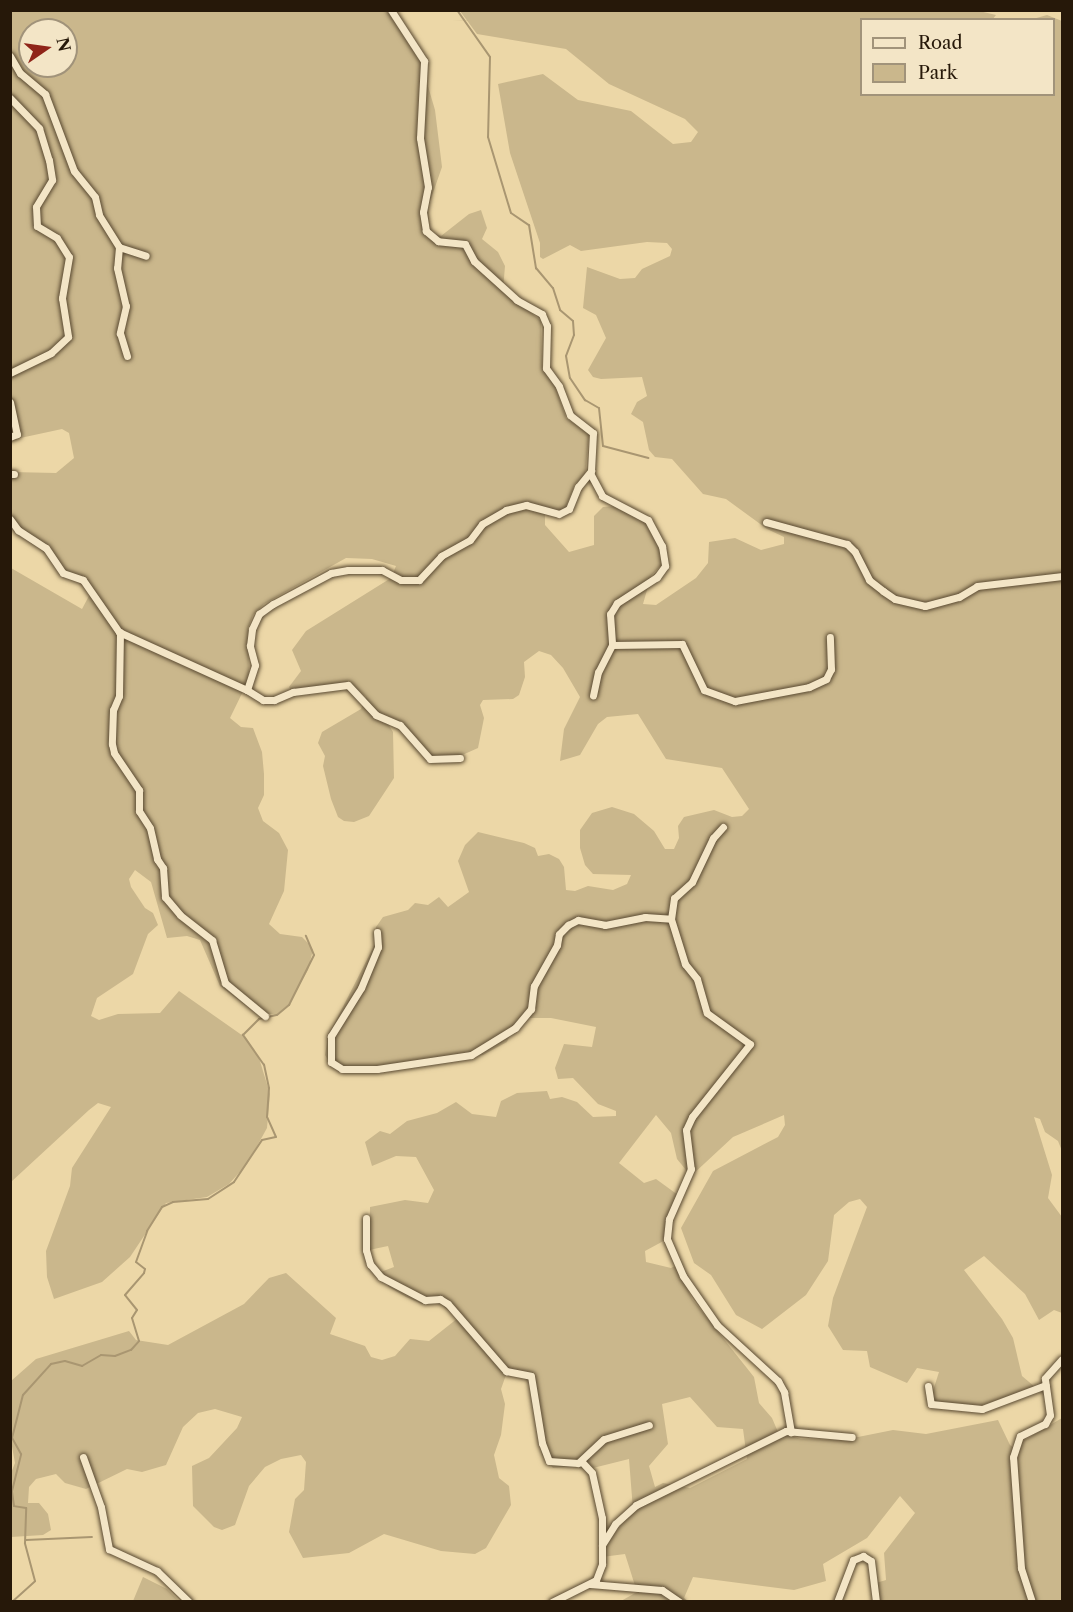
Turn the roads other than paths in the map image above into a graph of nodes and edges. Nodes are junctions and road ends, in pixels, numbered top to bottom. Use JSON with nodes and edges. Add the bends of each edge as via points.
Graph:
{"nodes":[{"id":1,"x":391,"y":10,"type":"edge"},
{"id":2,"x":10,"y":56,"type":"edge"},
{"id":3,"x":10,"y":98,"type":"edge"},
{"id":4,"x":120,"y":247,"type":"junction"},
{"id":5,"x":146,"y":256,"type":"dead end"},
{"id":6,"x":127,"y":356,"type":"dead end"},
{"id":7,"x":10,"y":373,"type":"edge"},
{"id":8,"x":10,"y":402,"type":"edge"},
{"id":9,"x":10,"y":437,"type":"edge"},
{"id":10,"x":590,"y":473,"type":"junction"},
{"id":11,"x":10,"y":519,"type":"edge"},
{"id":12,"x":766,"y":522,"type":"dead end"},
{"id":13,"x":1062,"y":576,"type":"edge"},
{"id":14,"x":120,"y":632,"type":"junction"},
{"id":15,"x":830,"y":637,"type":"dead end"},
{"id":16,"x":612,"y":645,"type":"junction"},
{"id":17,"x":247,"y":690,"type":"junction"},
{"id":18,"x":592,"y":695,"type":"dead end"},
{"id":19,"x":460,"y":758,"type":"dead end"},
{"id":20,"x":723,"y":827,"type":"dead end"},
{"id":21,"x":671,"y":919,"type":"junction"},
{"id":22,"x":377,"y":932,"type":"dead end"},
{"id":23,"x":265,"y":1016,"type":"dead end"},
{"id":24,"x":366,"y":1218,"type":"dead end"},
{"id":25,"x":1062,"y":1359,"type":"edge"},
{"id":26,"x":1046,"y":1385,"type":"junction"},
{"id":27,"x":928,"y":1386,"type":"dead end"},
{"id":28,"x":649,"y":1425,"type":"dead end"},
{"id":29,"x":790,"y":1432,"type":"junction"},
{"id":30,"x":852,"y":1437,"type":"dead end"},
{"id":31,"x":83,"y":1457,"type":"dead end"},
{"id":32,"x":581,"y":1461,"type":"junction"},
{"id":33,"x":602,"y":1545,"type":"junction"},
{"id":34,"x":590,"y":1584,"type":"junction"},
{"id":35,"x":189,"y":1602,"type":"edge"},
{"id":36,"x":552,"y":1602,"type":"edge"},
{"id":37,"x":680,"y":1602,"type":"edge"},
{"id":38,"x":837,"y":1602,"type":"edge"},
{"id":39,"x":876,"y":1602,"type":"edge"},
{"id":40,"x":1032,"y":1602,"type":"edge"}],
"edges":[{"from":1,"to":10,"type":"street","via":[[424,61],[420,138],[428,187],[423,212],[426,231],[438,241],[465,244],[474,261],[518,300],[542,314],[547,326],[546,368],[561,390],[570,415],[594,433]]},
{"from":2,"to":4,"type":"street","via":[[20,73],[45,94],[74,171],[95,197],[99,215]]},
{"from":3,"to":7,"type":"street","via":[[39,128],[52,171],[50,186],[36,207],[37,226],[57,238],[69,257],[62,297],[68,337],[51,353]]},
{"from":4,"to":5,"type":"street"},
{"from":4,"to":6,"type":"street","via":[[117,268],[126,306],[120,333]]},
{"from":8,"to":9,"type":"street","via":[[17,434]]},
{"from":10,"to":16,"type":"street","via":[[602,496],[648,520],[665,557],[663,572],[633,591],[610,614]]},
{"from":10,"to":17,"type":"street","via":[[578,487],[567,511],[558,514],[514,506],[482,524],[470,540],[447,551],[419,580],[401,580],[382,570],[331,573],[264,609],[252,629],[250,646],[255,665]]},
{"from":11,"to":14,"type":"street","via":[[18,530],[46,548],[63,573],[83,580]]},
{"from":12,"to":13,"type":"street","via":[[847,544],[869,580],[896,599],[925,606],[959,597],[977,586]]},
{"from":14,"to":17,"type":"street"},
{"from":14,"to":23,"type":"street","via":[[120,689],[113,710],[112,744],[139,790],[140,811],[164,868],[165,897],[218,948],[216,962],[225,982]]},
{"from":15,"to":16,"type":"street","via":[[831,669],[826,680],[735,701],[704,690],[682,644]]},
{"from":16,"to":18,"type":"street"},
{"from":17,"to":19,"type":"street","via":[[263,700],[274,700],[293,692],[348,685],[376,715],[400,725],[430,759]]},
{"from":20,"to":21,"type":"street","via":[[713,838],[692,882],[674,898]]},
{"from":21,"to":22,"type":"street","via":[[645,917],[604,925],[579,920],[568,925],[559,934],[534,986],[531,1009],[515,1028],[471,1055],[377,1069],[342,1069],[331,1062],[331,1036],[361,988],[378,947]]},
{"from":21,"to":29,"type":"street","via":[[685,964],[697,979],[707,1013],[750,1044],[686,1130],[691,1168],[669,1219],[667,1239],[683,1276],[717,1325],[778,1381],[784,1392]]},
{"from":24,"to":32,"type":"street","via":[[366,1250],[370,1264],[381,1277],[424,1300],[440,1299],[448,1304],[506,1371],[531,1376],[546,1457],[558,1464]]},
{"from":25,"to":26,"type":"street","via":[[1045,1378]]},
{"from":26,"to":27,"type":"street","via":[[982,1409],[931,1404]]},
{"from":26,"to":40,"type":"street","via":[[1050,1415],[1045,1424],[1020,1436],[1013,1457],[1021,1568]]},
{"from":28,"to":32,"type":"street","via":[[604,1439]]},
{"from":29,"to":30,"type":"street"},
{"from":29,"to":33,"type":"street","via":[[769,1438],[736,1458],[636,1505],[615,1524]]},
{"from":31,"to":35,"type":"street","via":[[101,1507],[109,1550],[163,1575]]},
{"from":32,"to":33,"type":"street","via":[[592,1473],[602,1518]]},
{"from":33,"to":34,"type":"street","via":[[601,1569]]},
{"from":34,"to":36,"type":"street"},
{"from":34,"to":37,"type":"street","via":[[662,1590]]},
{"from":38,"to":39,"type":"street","via":[[853,1560],[863,1556],[871,1561]]}]}
